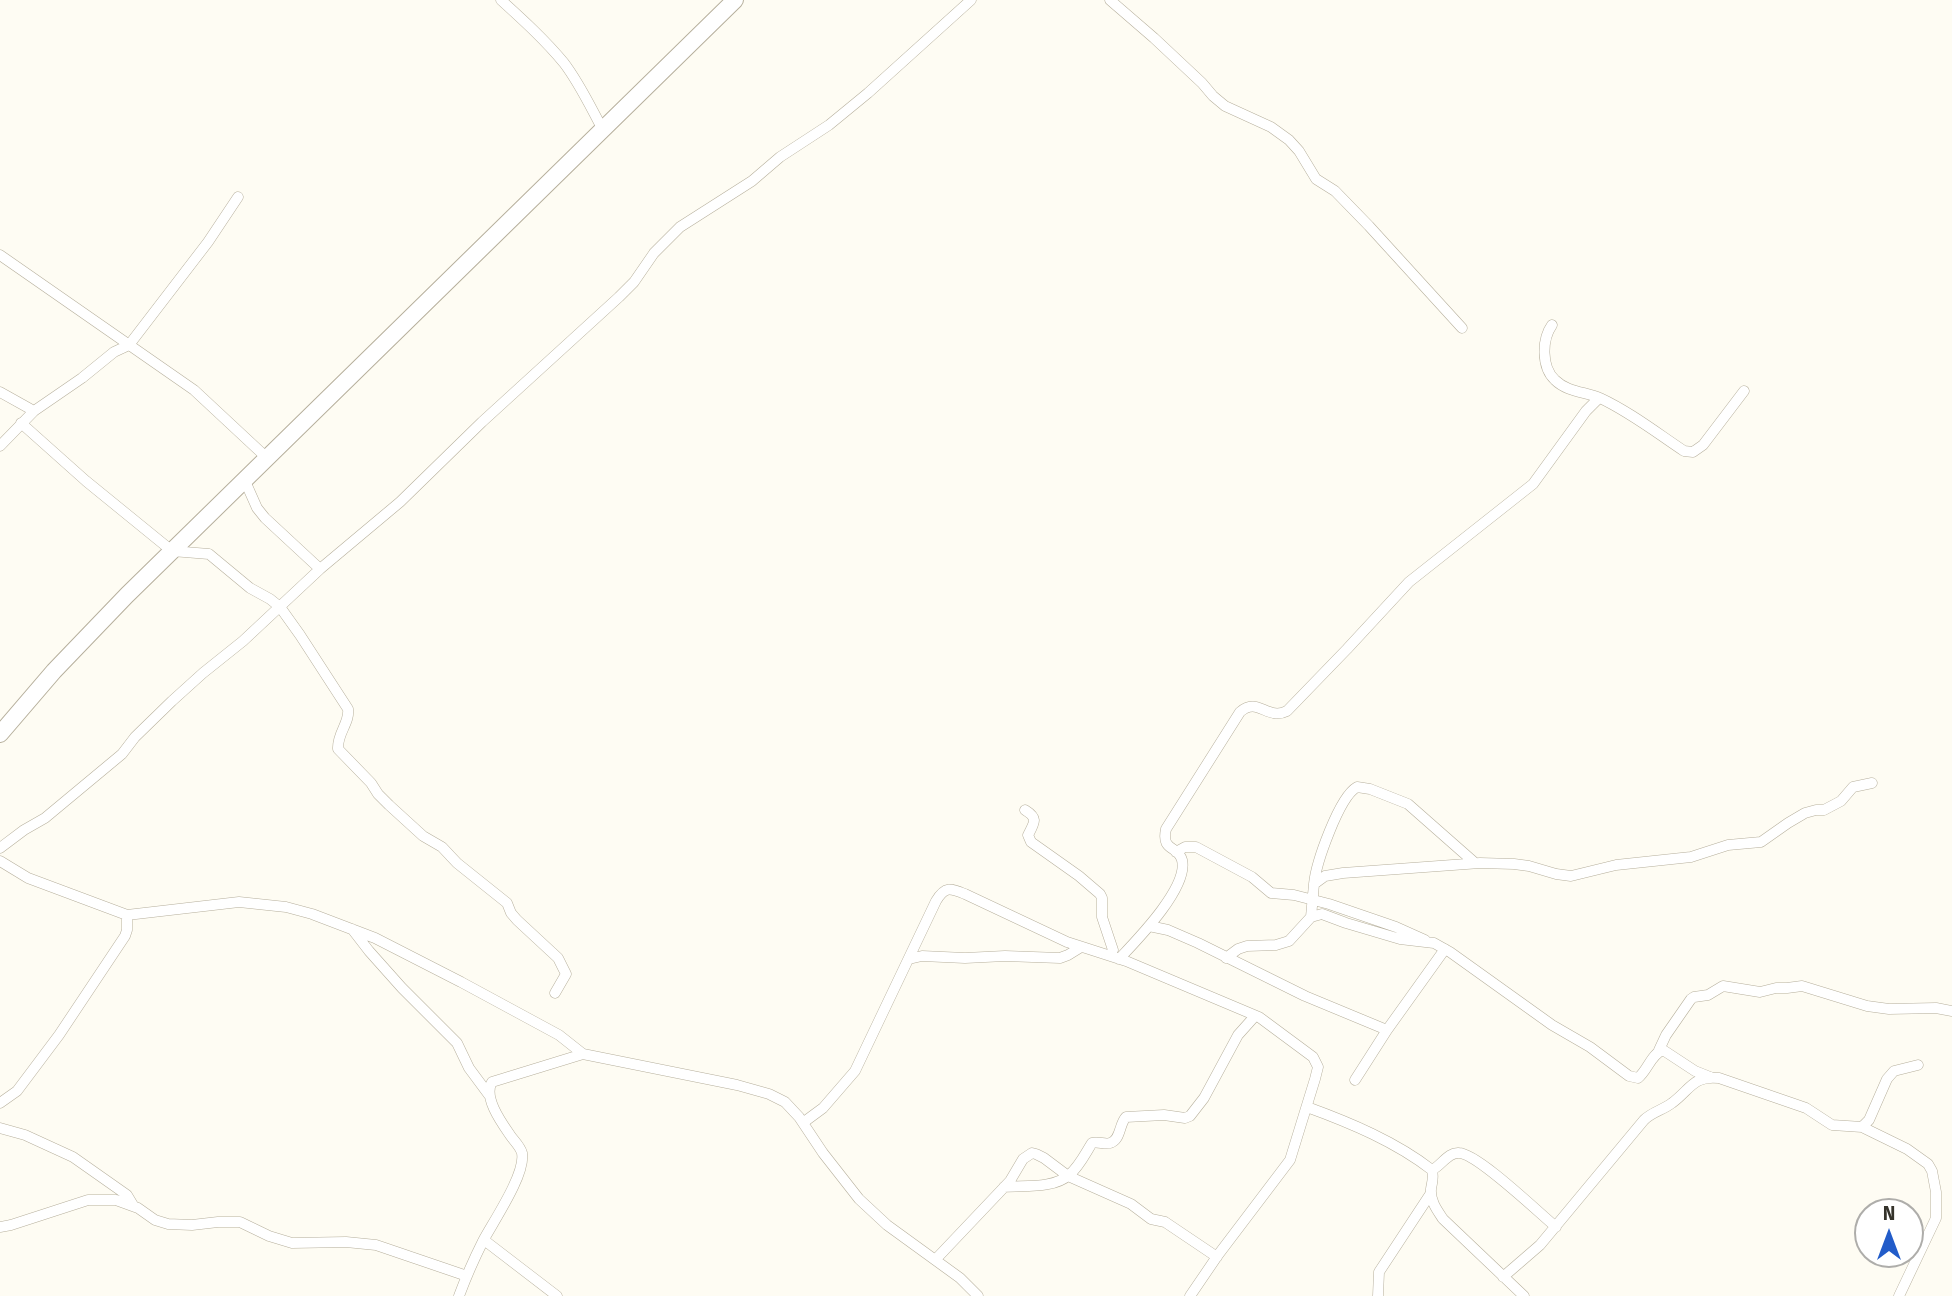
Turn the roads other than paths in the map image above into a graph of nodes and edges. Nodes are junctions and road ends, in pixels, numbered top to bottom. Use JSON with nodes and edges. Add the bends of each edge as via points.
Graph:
{"nodes":[{"id":1,"x":501,"y":0,"type":"edge"},
{"id":2,"x":735,"y":0,"type":"edge"},
{"id":3,"x":971,"y":0,"type":"edge"},
{"id":4,"x":1110,"y":0,"type":"edge"},
{"id":5,"x":603,"y":130,"type":"junction"},
{"id":6,"x":238,"y":197,"type":"dead end"},
{"id":7,"x":0,"y":255,"type":"edge"},
{"id":8,"x":1552,"y":325,"type":"dead end"},
{"id":9,"x":1462,"y":328,"type":"dead end"},
{"id":10,"x":129,"y":345,"type":"junction"},
{"id":11,"x":1744,"y":391,"type":"dead end"},
{"id":12,"x":0,"y":392,"type":"edge"},
{"id":13,"x":1599,"y":398,"type":"junction"},
{"id":14,"x":34,"y":411,"type":"junction"},
{"id":15,"x":21,"y":423,"type":"junction"},
{"id":16,"x":0,"y":446,"type":"edge"},
{"id":17,"x":267,"y":458,"type":"junction"},
{"id":18,"x":245,"y":481,"type":"junction"},
{"id":19,"x":172,"y":551,"type":"junction"},
{"id":20,"x":320,"y":569,"type":"junction"},
{"id":21,"x":280,"y":607,"type":"junction"},
{"id":22,"x":0,"y":734,"type":"edge"},
{"id":23,"x":1872,"y":783,"type":"dead end"},
{"id":24,"x":1025,"y":810,"type":"dead end"},
{"id":25,"x":0,"y":848,"type":"edge"},
{"id":26,"x":1177,"y":852,"type":"junction"},
{"id":27,"x":0,"y":862,"type":"edge"},
{"id":28,"x":1475,"y":863,"type":"junction"},
{"id":29,"x":1314,"y":884,"type":"junction"},
{"id":30,"x":1312,"y":901,"type":"junction"},
{"id":31,"x":127,"y":915,"type":"junction"},
{"id":32,"x":1311,"y":917,"type":"junction"},
{"id":33,"x":1149,"y":926,"type":"junction"},
{"id":34,"x":352,"y":929,"type":"junction"},
{"id":35,"x":1429,"y":942,"type":"junction"},
{"id":36,"x":1082,"y":947,"type":"junction"},
{"id":37,"x":1445,"y":949,"type":"junction"},
{"id":38,"x":1112,"y":954,"type":"junction"},
{"id":39,"x":1226,"y":958,"type":"junction"},
{"id":40,"x":909,"y":959,"type":"junction"},
{"id":41,"x":555,"y":993,"type":"dead end"},
{"id":42,"x":1952,"y":1011,"type":"edge"},
{"id":43,"x":1255,"y":1016,"type":"junction"},
{"id":44,"x":1387,"y":1030,"type":"junction"},
{"id":45,"x":1659,"y":1050,"type":"junction"},
{"id":46,"x":583,"y":1054,"type":"junction"},
{"id":47,"x":1918,"y":1065,"type":"dead end"},
{"id":48,"x":1710,"y":1077,"type":"junction"},
{"id":49,"x":1355,"y":1080,"type":"dead end"},
{"id":50,"x":489,"y":1095,"type":"junction"},
{"id":51,"x":0,"y":1103,"type":"edge"},
{"id":52,"x":1307,"y":1107,"type":"junction"},
{"id":53,"x":804,"y":1122,"type":"junction"},
{"id":54,"x":1862,"y":1127,"type":"junction"},
{"id":55,"x":0,"y":1128,"type":"edge"},
{"id":56,"x":1432,"y":1170,"type":"junction"},
{"id":57,"x":1068,"y":1176,"type":"junction"},
{"id":58,"x":1004,"y":1187,"type":"junction"},
{"id":59,"x":1431,"y":1193,"type":"junction"},
{"id":60,"x":133,"y":1206,"type":"junction"},
{"id":61,"x":0,"y":1227,"type":"edge"},
{"id":62,"x":1556,"y":1227,"type":"junction"},
{"id":63,"x":484,"y":1240,"type":"junction"},
{"id":64,"x":1217,"y":1257,"type":"junction"},
{"id":65,"x":936,"y":1259,"type":"junction"},
{"id":66,"x":467,"y":1276,"type":"junction"},
{"id":67,"x":1503,"y":1277,"type":"junction"},
{"id":68,"x":459,"y":1296,"type":"edge"},
{"id":69,"x":557,"y":1296,"type":"edge"},
{"id":70,"x":978,"y":1296,"type":"edge"},
{"id":71,"x":1190,"y":1296,"type":"edge"},
{"id":72,"x":1378,"y":1296,"type":"edge"},
{"id":73,"x":1524,"y":1296,"type":"edge"},
{"id":74,"x":1899,"y":1296,"type":"edge"}],
"edges":[{"from":1,"to":5,"type":"street","via":[[565,64]]},
{"from":2,"to":5,"type":"highway"},
{"from":3,"to":20,"type":"street","via":[[829,125],[680,227],[619,297],[400,502]]},
{"from":4,"to":9,"type":"street","via":[[1225,106],[1290,140],[1316,179],[1335,191]]},
{"from":5,"to":17,"type":"highway"},
{"from":6,"to":10,"type":"street"},
{"from":7,"to":10,"type":"street"},
{"from":8,"to":13,"type":"street","via":[[1546,341],[1550,374],[1564,387]]},
{"from":10,"to":14,"type":"street"},
{"from":10,"to":17,"type":"street","via":[[194,390]]},
{"from":11,"to":13,"type":"street","via":[[1693,452],[1684,451]]},
{"from":12,"to":14,"type":"street"},
{"from":13,"to":26,"type":"street","via":[[1533,484],[1409,582],[1287,712],[1279,715],[1251,706],[1240,712],[1167,829],[1165,842]]},
{"from":14,"to":15,"type":"street"},
{"from":15,"to":16,"type":"street"},
{"from":15,"to":19,"type":"street"},
{"from":17,"to":18,"type":"highway"},
{"from":18,"to":19,"type":"highway"},
{"from":18,"to":20,"type":"street","via":[[265,518]]},
{"from":19,"to":21,"type":"street","via":[[209,554],[250,589]]},
{"from":19,"to":22,"type":"highway","via":[[79,644]]},
{"from":20,"to":21,"type":"street"},
{"from":21,"to":25,"type":"street","via":[[164,709],[122,754],[45,818]]},
{"from":21,"to":41,"type":"street","via":[[348,709],[338,749],[378,794],[507,903],[511,913],[558,958],[566,974]]},
{"from":23,"to":28,"type":"street","via":[[1853,787],[1825,810],[1787,822],[1761,842],[1572,876],[1529,866]]},
{"from":24,"to":38,"type":"street","via":[[1034,818],[1028,835],[1031,842],[1100,894]]},
{"from":26,"to":30,"type":"street","via":[[1196,847],[1252,877],[1271,893]]},
{"from":26,"to":33,"type":"street","via":[[1183,863],[1175,888]]},
{"from":27,"to":31,"type":"street","via":[[28,878]]},
{"from":28,"to":29,"type":"street","via":[[1343,873],[1325,876]]},
{"from":28,"to":29,"type":"street","via":[[1408,804],[1357,787],[1346,795],[1317,863]]},
{"from":29,"to":30,"type":"street"},
{"from":30,"to":32,"type":"street"},
{"from":30,"to":35,"type":"street"},
{"from":31,"to":34,"type":"street","via":[[239,902],[286,907]]},
{"from":31,"to":51,"type":"street","via":[[126,934],[85,998],[17,1091]]},
{"from":32,"to":35,"type":"street","via":[[1322,914],[1400,939]]},
{"from":32,"to":39,"type":"street","via":[[1289,941],[1247,946]]},
{"from":33,"to":38,"type":"street","via":[[1136,941]]},
{"from":33,"to":39,"type":"street","via":[[1168,930]]},
{"from":34,"to":46,"type":"street","via":[[516,1011]]},
{"from":34,"to":50,"type":"street","via":[[457,1043]]},
{"from":35,"to":37,"type":"street"},
{"from":36,"to":38,"type":"street"},
{"from":36,"to":40,"type":"street","via":[[1060,958]]},
{"from":36,"to":40,"type":"street","via":[[947,889],[936,901]]},
{"from":37,"to":44,"type":"street"},
{"from":37,"to":45,"type":"street","via":[[1629,1076],[1643,1074]]},
{"from":38,"to":43,"type":"street"},
{"from":39,"to":44,"type":"street"},
{"from":40,"to":53,"type":"street","via":[[855,1071],[823,1108]]},
{"from":42,"to":45,"type":"street","via":[[1867,1006],[1802,985],[1760,992],[1723,986],[1691,999]]},
{"from":43,"to":52,"type":"street","via":[[1317,1062]]},
{"from":43,"to":57,"type":"street","via":[[1238,1035],[1190,1116],[1126,1117],[1114,1141],[1092,1143]]},
{"from":44,"to":49,"type":"street"},
{"from":45,"to":48,"type":"street"},
{"from":46,"to":50,"type":"street","via":[[492,1082]]},
{"from":46,"to":53,"type":"street","via":[[769,1094],[785,1102]]},
{"from":47,"to":54,"type":"street","via":[[1894,1071]]},
{"from":48,"to":54,"type":"street","via":[[1806,1108],[1832,1125]]},
{"from":48,"to":62,"type":"street","via":[[1649,1115]]},
{"from":50,"to":63,"type":"street","via":[[522,1153],[522,1162],[510,1195]]},
{"from":52,"to":56,"type":"street","via":[[1377,1137]]},
{"from":52,"to":64,"type":"street","via":[[1290,1160]]},
{"from":53,"to":65,"type":"street","via":[[859,1199]]},
{"from":54,"to":74,"type":"street","via":[[1907,1149],[1932,1171],[1936,1218]]},
{"from":55,"to":60,"type":"street","via":[[73,1157],[127,1195]]},
{"from":56,"to":59,"type":"street"},
{"from":56,"to":62,"type":"street","via":[[1451,1154],[1469,1155]]},
{"from":57,"to":58,"type":"street","via":[[1050,1184]]},
{"from":57,"to":58,"type":"street","via":[[1032,1153]]},
{"from":57,"to":64,"type":"street","via":[[1165,1222]]},
{"from":58,"to":65,"type":"street"},
{"from":59,"to":67,"type":"street","via":[[1443,1219]]},
{"from":59,"to":72,"type":"street","via":[[1382,1266]]},
{"from":60,"to":61,"type":"street","via":[[116,1200],[88,1200]]},
{"from":60,"to":66,"type":"street","via":[[168,1224],[240,1222],[292,1243],[384,1247]]},
{"from":62,"to":67,"type":"street"},
{"from":63,"to":66,"type":"street"},
{"from":63,"to":69,"type":"street"},
{"from":64,"to":71,"type":"street"},
{"from":65,"to":70,"type":"street"},
{"from":66,"to":68,"type":"street"},
{"from":67,"to":73,"type":"street"}]}
